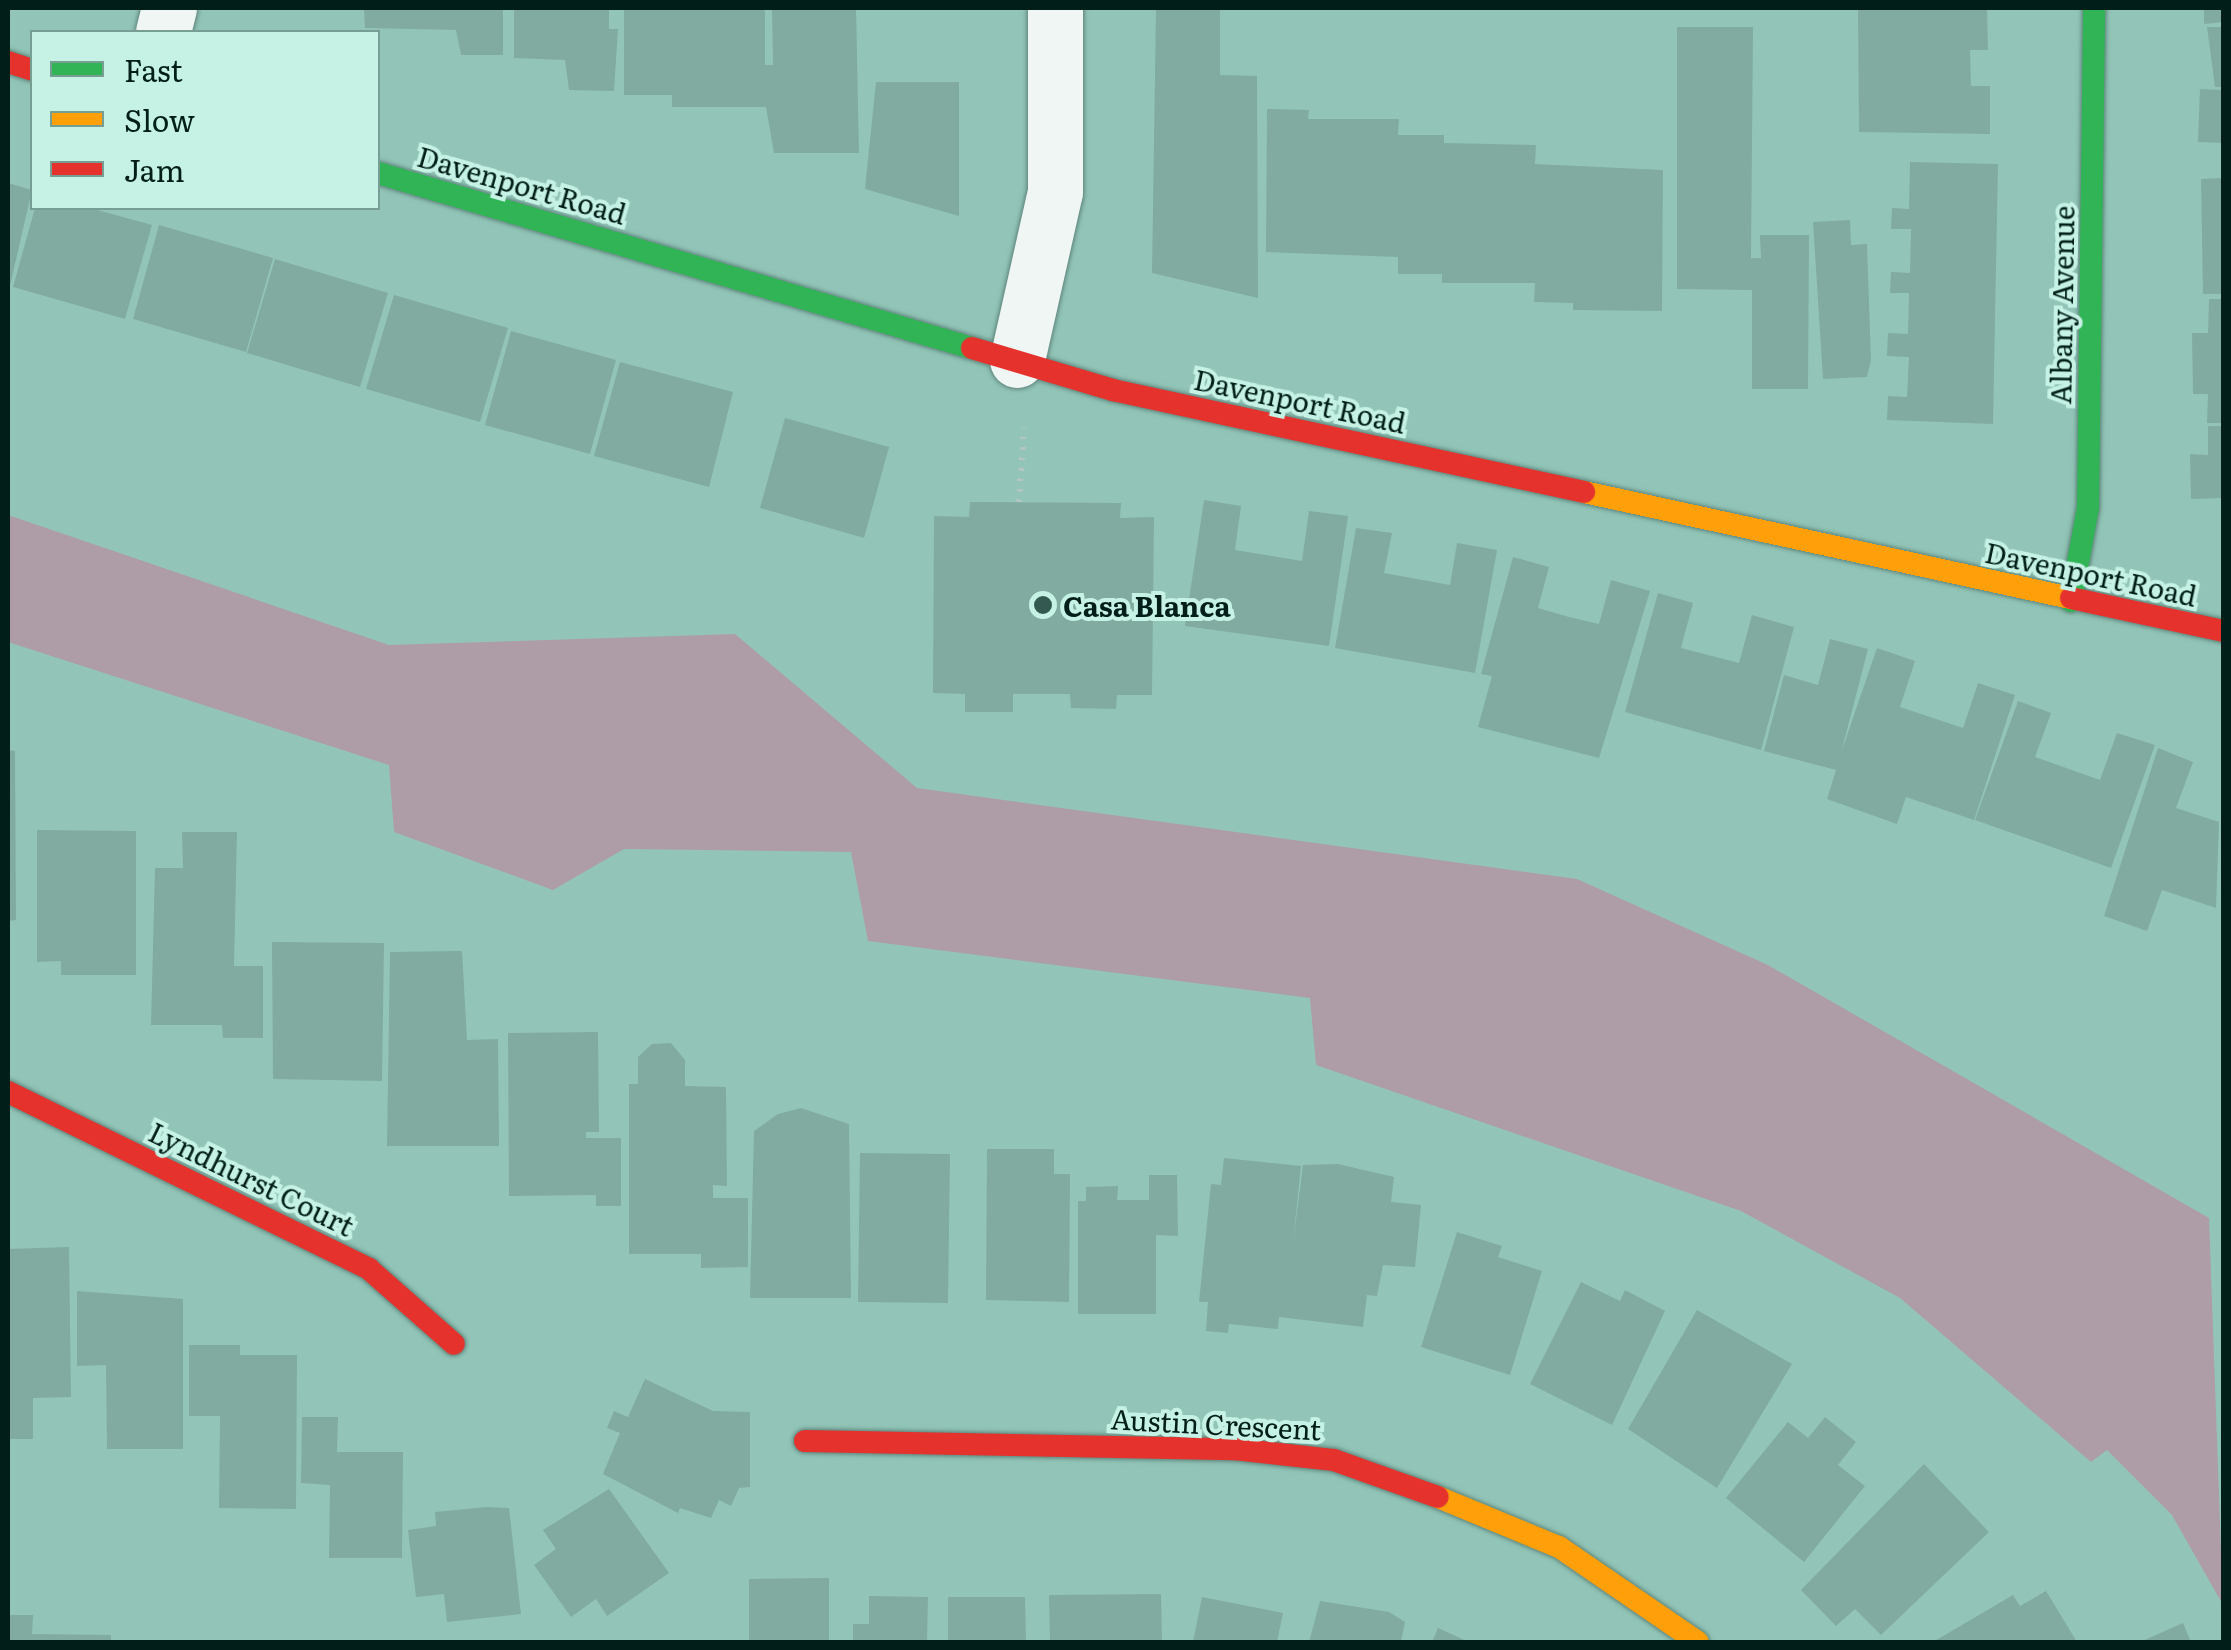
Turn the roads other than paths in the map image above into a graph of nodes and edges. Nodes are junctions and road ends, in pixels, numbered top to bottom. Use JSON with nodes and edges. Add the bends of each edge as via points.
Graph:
{"nodes":[{"id":1,"x":1055,"y":8,"type":"edge"},
{"id":2,"x":2094,"y":8,"type":"edge"},
{"id":3,"x":380,"y":175,"type":"edge"},
{"id":4,"x":1017,"y":360,"type":"junction"},
{"id":5,"x":2071,"y":601,"type":"junction"},
{"id":6,"x":2224,"y":630,"type":"edge"},
{"id":7,"x":8,"y":1092,"type":"edge"},
{"id":8,"x":454,"y":1344,"type":"dead end"},
{"id":9,"x":804,"y":1441,"type":"dead end"},
{"id":10,"x":1698,"y":1642,"type":"edge"}],
"edges":[{"from":1,"to":4,"type":"street","via":[[1055,192]]},
{"from":2,"to":5,"type":"street","name":"Albany Avenue","via":[[2088,506]]},
{"from":3,"to":4,"type":"street","name":"Davenport Road"},
{"from":4,"to":5,"type":"street","name":"Davenport Road","via":[[1112,390]]},
{"from":5,"to":6,"type":"street","name":"Davenport Road"},
{"from":7,"to":8,"type":"street","name":"Lyndhurst Court","via":[[370,1268]]},
{"from":9,"to":10,"type":"street","name":"Austin Crescent","via":[[1234,1448],[1334,1460],[1496,1517],[1559,1548]]}]}
